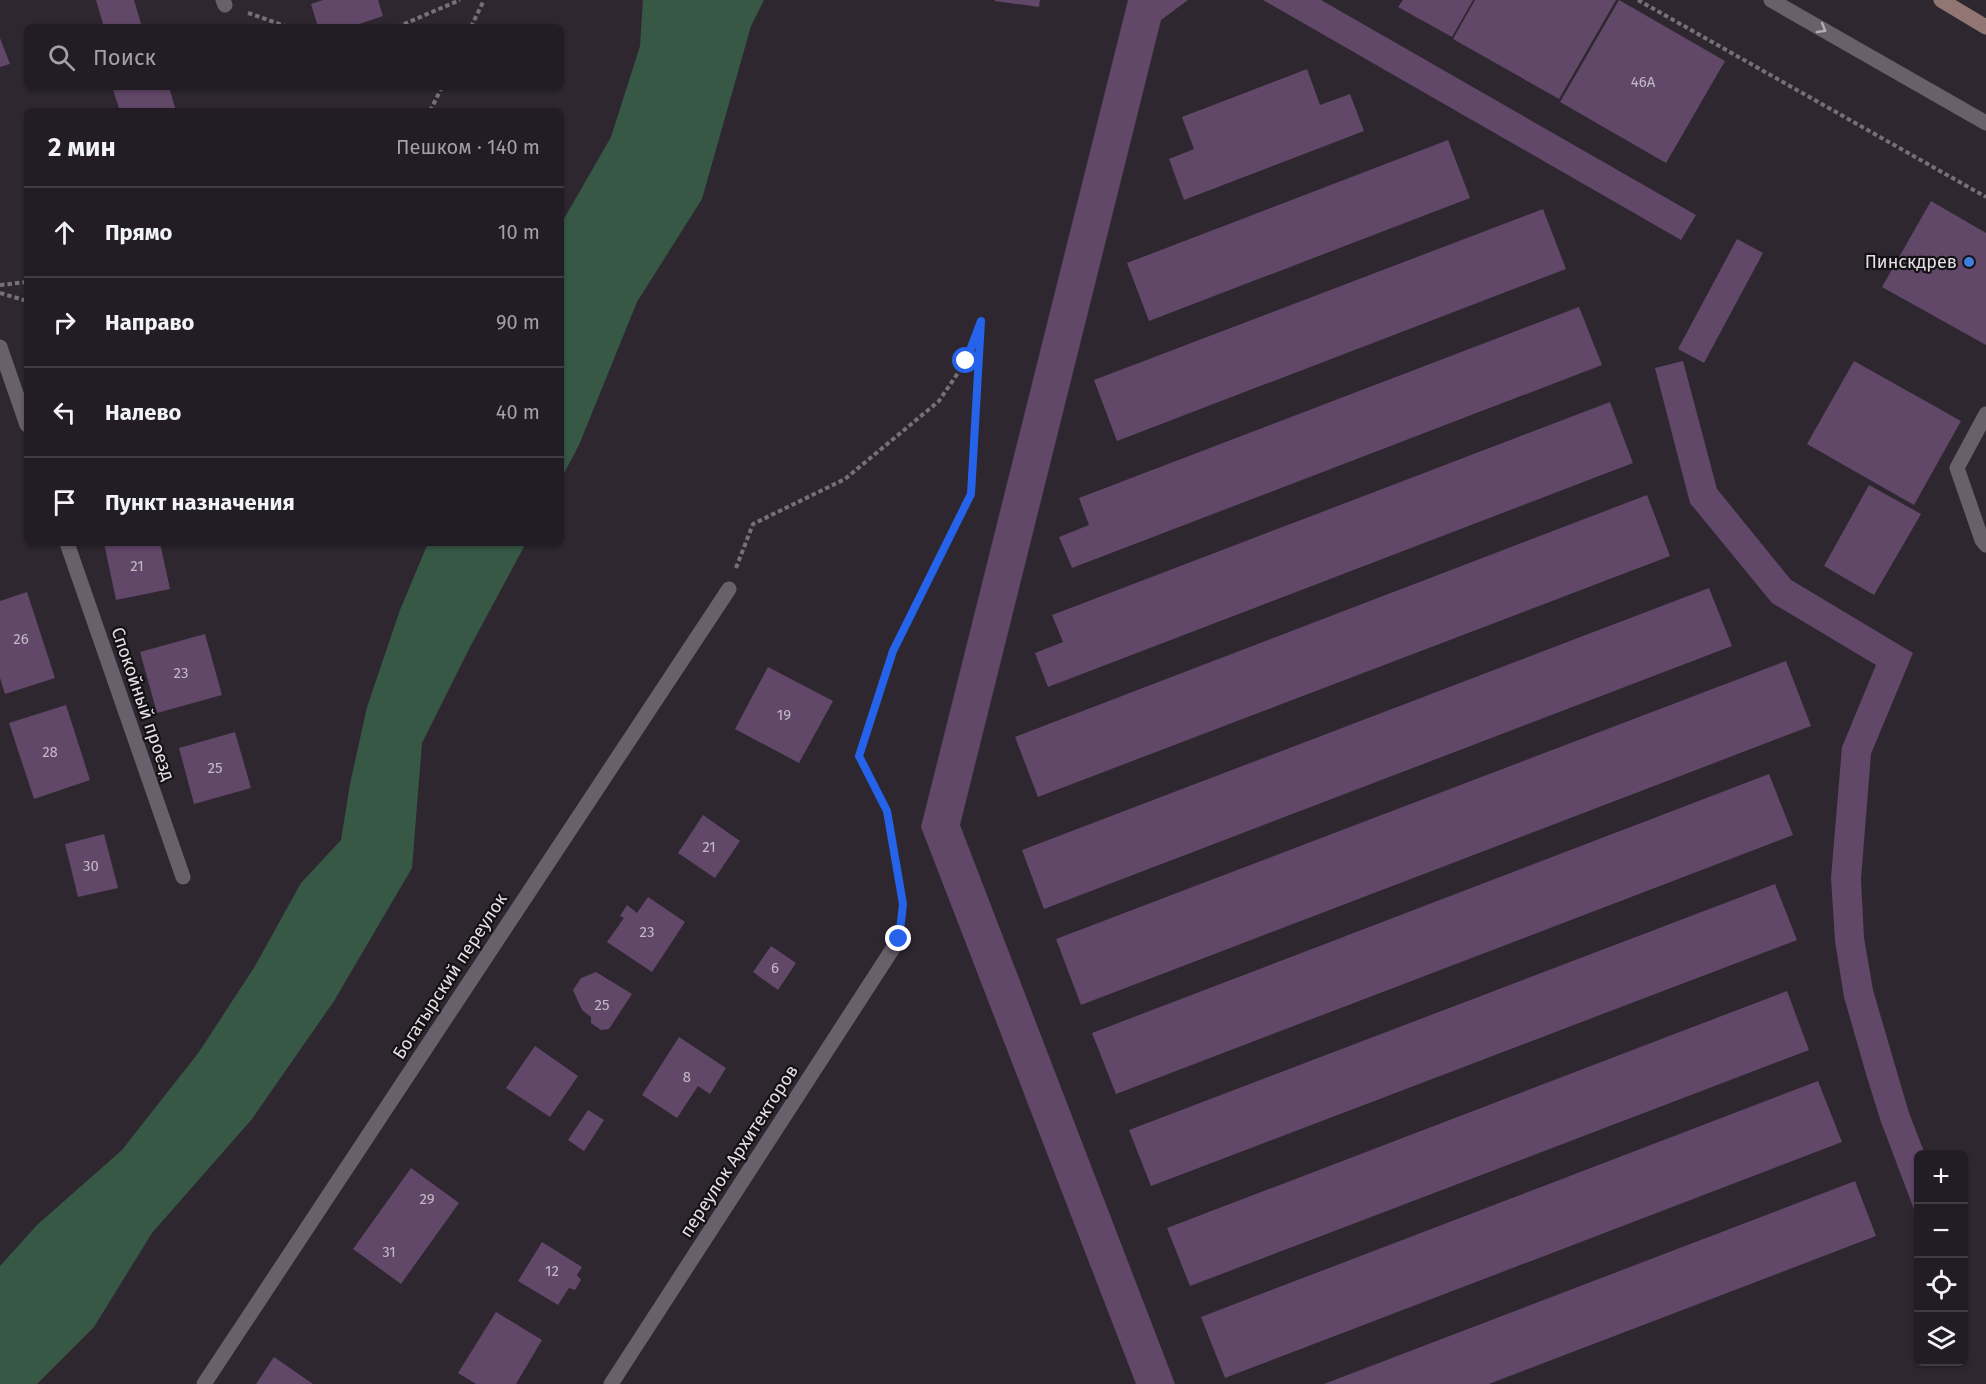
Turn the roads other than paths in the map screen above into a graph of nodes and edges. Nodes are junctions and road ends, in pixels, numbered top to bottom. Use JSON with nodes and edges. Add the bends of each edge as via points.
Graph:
{"nodes":[{"id":1,"x":1771,"y":0,"type":"edge"},
{"id":2,"x":1941,"y":0,"type":"edge"},
{"id":3,"x":1986,"y":27,"type":"edge"},
{"id":4,"x":1986,"y":123,"type":"edge"},
{"id":5,"x":0,"y":347,"type":"edge"},
{"id":6,"x":1986,"y":414,"type":"edge"},
{"id":7,"x":24,"y":416,"type":"edge"},
{"id":8,"x":1986,"y":545,"type":"edge"},
{"id":9,"x":69,"y":546,"type":"edge"},
{"id":10,"x":729,"y":589,"type":"road end"},
{"id":11,"x":183,"y":877,"type":"dead end"},
{"id":12,"x":899,"y":939,"type":"road end"},
{"id":13,"x":204,"y":1384,"type":"edge"},
{"id":14,"x":611,"y":1384,"type":"edge"}],
"edges":[{"from":1,"to":4,"type":"street","one_way":true},
{"from":2,"to":3,"type":"main road"},
{"from":5,"to":7,"type":"street"},
{"from":6,"to":8,"type":"street","via":[[1957,468]]},
{"from":9,"to":11,"type":"street","name":"Спокойный проезд"},
{"from":10,"to":13,"type":"street","name":"Богатырский переулок"},
{"from":12,"to":14,"type":"street","name":"переулок Архитекторов"}]}
